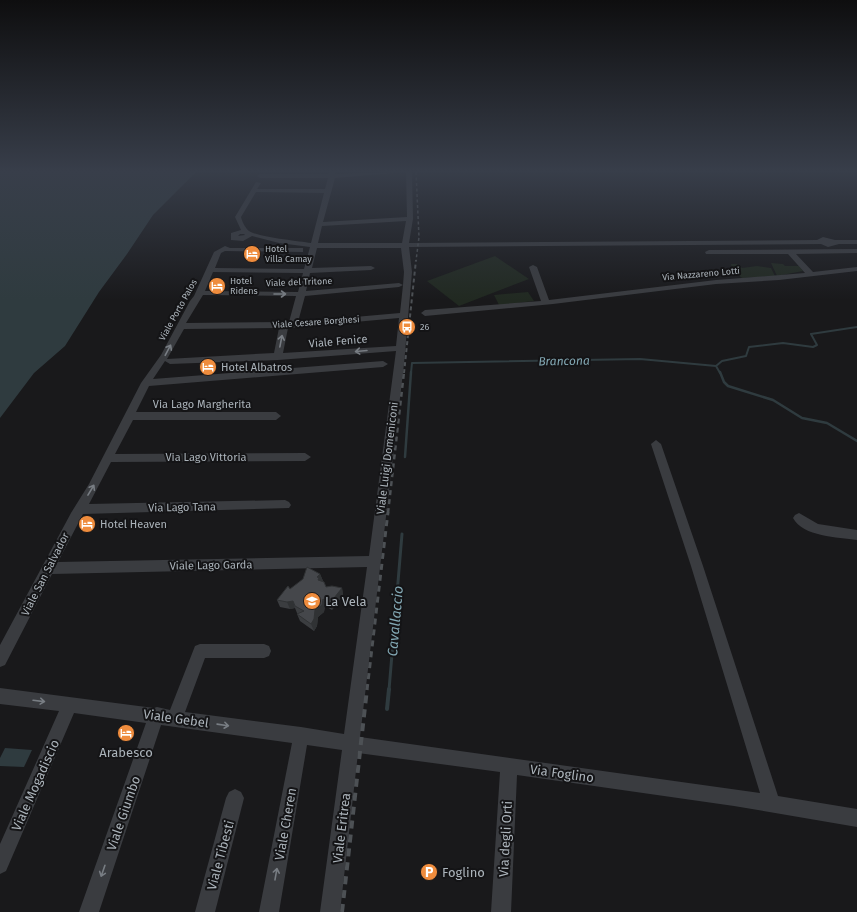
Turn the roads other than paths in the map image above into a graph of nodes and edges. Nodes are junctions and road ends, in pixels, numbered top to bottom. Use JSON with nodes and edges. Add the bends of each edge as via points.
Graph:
{"nodes":[{"id":1,"x":239,"y":215,"type":"edge"},
{"id":2,"x":322,"y":215,"type":"edge"},
{"id":3,"x":410,"y":215,"type":"edge"},
{"id":4,"x":410,"y":219,"type":"junction"},
{"id":5,"x":319,"y":224,"type":"junction"},
{"id":6,"x":242,"y":236,"type":"junction"},
{"id":7,"x":335,"y":241,"type":"dead end"},
{"id":8,"x":314,"y":242,"type":"junction"},
{"id":9,"x":857,"y":242,"type":"edge"},
{"id":10,"x":226,"y":247,"type":"junction"},
{"id":11,"x":405,"y":248,"type":"junction"},
{"id":12,"x":312,"y":250,"type":"junction"},
{"id":13,"x":790,"y":251,"type":"junction"},
{"id":14,"x":857,"y":251,"type":"edge"},
{"id":15,"x":709,"y":252,"type":"dead end"},
{"id":16,"x":533,"y":267,"type":"dead end"},
{"id":17,"x":371,"y":268,"type":"dead end"},
{"id":18,"x":857,"y":269,"type":"edge"},
{"id":19,"x":210,"y":270,"type":"junction"},
{"id":20,"x":307,"y":271,"type":"junction"},
{"id":21,"x":810,"y":273,"type":"junction"},
{"id":22,"x":399,"y":285,"type":"dead end"},
{"id":23,"x":199,"y":293,"type":"junction"},
{"id":24,"x":301,"y":294,"type":"junction"},
{"id":25,"x":546,"y":302,"type":"junction"},
{"id":26,"x":424,"y":313,"type":"dead end"},
{"id":27,"x":403,"y":315,"type":"junction"},
{"id":28,"x":289,"y":325,"type":"junction"},
{"id":29,"x":180,"y":326,"type":"junction"},
{"id":30,"x":400,"y":348,"type":"junction"},
{"id":31,"x":278,"y":357,"type":"junction"},
{"id":32,"x":170,"y":361,"type":"dead end"},
{"id":33,"x":383,"y":364,"type":"dead end"},
{"id":34,"x":146,"y":383,"type":"junction"},
{"id":35,"x":128,"y":416,"type":"junction"},
{"id":36,"x":276,"y":416,"type":"dead end"},
{"id":37,"x":656,"y":444,"type":"dead end"},
{"id":38,"x":305,"y":457,"type":"dead end"},
{"id":39,"x":107,"y":458,"type":"junction"},
{"id":40,"x":285,"y":505,"type":"dead end"},
{"id":41,"x":79,"y":509,"type":"junction"},
{"id":42,"x":799,"y":518,"type":"dead end"},
{"id":43,"x":857,"y":534,"type":"edge"},
{"id":44,"x":375,"y":561,"type":"junction"},
{"id":45,"x":47,"y":568,"type":"junction"},
{"id":46,"x":264,"y":651,"type":"dead end"},
{"id":47,"x":0,"y":660,"type":"edge"},
{"id":48,"x":0,"y":696,"type":"edge"},
{"id":49,"x":70,"y":705,"type":"junction"},
{"id":50,"x":157,"y":715,"type":"junction"},
{"id":51,"x":175,"y":718,"type":"junction"},
{"id":52,"x":301,"y":735,"type":"junction"},
{"id":53,"x":351,"y":743,"type":"junction"},
{"id":54,"x":509,"y":765,"type":"junction"},
{"id":55,"x":234,"y":798,"type":"dead end"},
{"id":56,"x":772,"y":803,"type":"junction"},
{"id":57,"x":857,"y":818,"type":"edge"},
{"id":58,"x":0,"y":865,"type":"edge"},
{"id":59,"x":89,"y":912,"type":"edge"},
{"id":60,"x":205,"y":912,"type":"edge"},
{"id":61,"x":269,"y":912,"type":"edge"},
{"id":62,"x":330,"y":912,"type":"edge"},
{"id":63,"x":501,"y":912,"type":"edge"}],
"edges":[{"from":1,"to":6,"type":"street"},
{"from":2,"to":5,"type":"street"},
{"from":3,"to":4,"type":"street","name":"Viale Luigi Domeniconi"},
{"from":4,"to":5,"type":"street"},
{"from":4,"to":11,"type":"street","name":"Viale Luigi Domeniconi"},
{"from":5,"to":8,"type":"street"},
{"from":6,"to":9,"type":"street","via":[[322,246],[821,242],[820,240],[825,239],[834,242]]},
{"from":6,"to":10,"type":"street"},
{"from":7,"to":8,"type":"street"},
{"from":8,"to":12,"type":"street"},
{"from":10,"to":12,"type":"street","via":[[228,250]]},
{"from":10,"to":19,"type":"street","name":"Viale Porto Palos","via":[[218,252]]},
{"from":11,"to":12,"type":"street"},
{"from":11,"to":27,"type":"street","name":"Viale Luigi Domeniconi","via":[[408,272]]},
{"from":12,"to":20,"type":"street"},
{"from":13,"to":14,"type":"street"},
{"from":13,"to":15,"type":"street"},
{"from":13,"to":21,"type":"street"},
{"from":16,"to":25,"type":"street"},
{"from":17,"to":20,"type":"street"},
{"from":18,"to":21,"type":"street","name":"Via Nazzareno Lotti"},
{"from":19,"to":20,"type":"street"},
{"from":19,"to":23,"type":"street","name":"Viale Porto Palos"},
{"from":20,"to":24,"type":"street"},
{"from":21,"to":25,"type":"street","name":"Via Nazzareno Lotti","via":[[645,289]]},
{"from":22,"to":24,"type":"street","name":"Viale del Tritone"},
{"from":23,"to":24,"type":"street","name":"Viale del Tritone","one_way":true},
{"from":23,"to":29,"type":"street","name":"Viale Porto Palos"},
{"from":24,"to":28,"type":"street"},
{"from":25,"to":26,"type":"street","name":"Via Nazzareno Lotti"},
{"from":27,"to":28,"type":"street","name":"Viale Cesare Borghesi"},
{"from":27,"to":30,"type":"street","name":"Viale Luigi Domeniconi"},
{"from":28,"to":29,"type":"street","name":"Viale Cesare Borghesi"},
{"from":31,"to":28,"type":"street","one_way":true},
{"from":34,"to":29,"type":"street","name":"Viale Porto Palos","one_way":true},
{"from":30,"to":31,"type":"street","name":"Viale Fenice","one_way":true},
{"from":30,"to":44,"type":"street","name":"Viale Luigi Domeniconi"},
{"from":31,"to":32,"type":"street","name":"Viale Fenice"},
{"from":33,"to":34,"type":"street"},
{"from":34,"to":35,"type":"street","name":"Viale San Salvador"},
{"from":35,"to":36,"type":"street","name":"Via Lago Margherita"},
{"from":35,"to":39,"type":"street","name":"Viale San Salvador"},
{"from":37,"to":56,"type":"street","via":[[698,566]]},
{"from":38,"to":39,"type":"street","name":"Via Lago Vittoria"},
{"from":41,"to":39,"type":"street","name":"Viale San Salvador","one_way":true},
{"from":40,"to":41,"type":"street","name":"Via Lago Tana"},
{"from":41,"to":45,"type":"street","name":"Viale San Salvador"},
{"from":42,"to":43,"type":"street","via":[[815,530]]},
{"from":44,"to":45,"type":"street","name":"Viale Lago Garda"},
{"from":44,"to":53,"type":"street","name":"Viale Luigi Domeniconi"},
{"from":45,"to":47,"type":"street","name":"Viale San Salvador"},
{"from":46,"to":51,"type":"street","via":[[200,651]]},
{"from":48,"to":49,"type":"street","name":"Viale Gebel","one_way":true},
{"from":49,"to":50,"type":"street","name":"Viale Gebel"},
{"from":49,"to":58,"type":"street","name":"Viale Mogadiscio"},
{"from":50,"to":51,"type":"street","name":"Viale Gebel"},
{"from":50,"to":59,"type":"street","name":"Viale Giumbo","one_way":true},
{"from":51,"to":52,"type":"street","name":"Viale Gebel","one_way":true},
{"from":52,"to":53,"type":"street","name":"Viale Gebel"},
{"from":61,"to":52,"type":"street","name":"Viale Cheren","one_way":true},
{"from":53,"to":54,"type":"street","name":"Via Foglino"},
{"from":53,"to":62,"type":"street","name":"Viale Eritrea"},
{"from":54,"to":56,"type":"street","name":"Via Foglino"},
{"from":54,"to":63,"type":"street","name":"Via degli Orti"},
{"from":55,"to":60,"type":"street","name":"Viale Tibesti"},
{"from":56,"to":57,"type":"street","name":"Via Foglino"}]}
